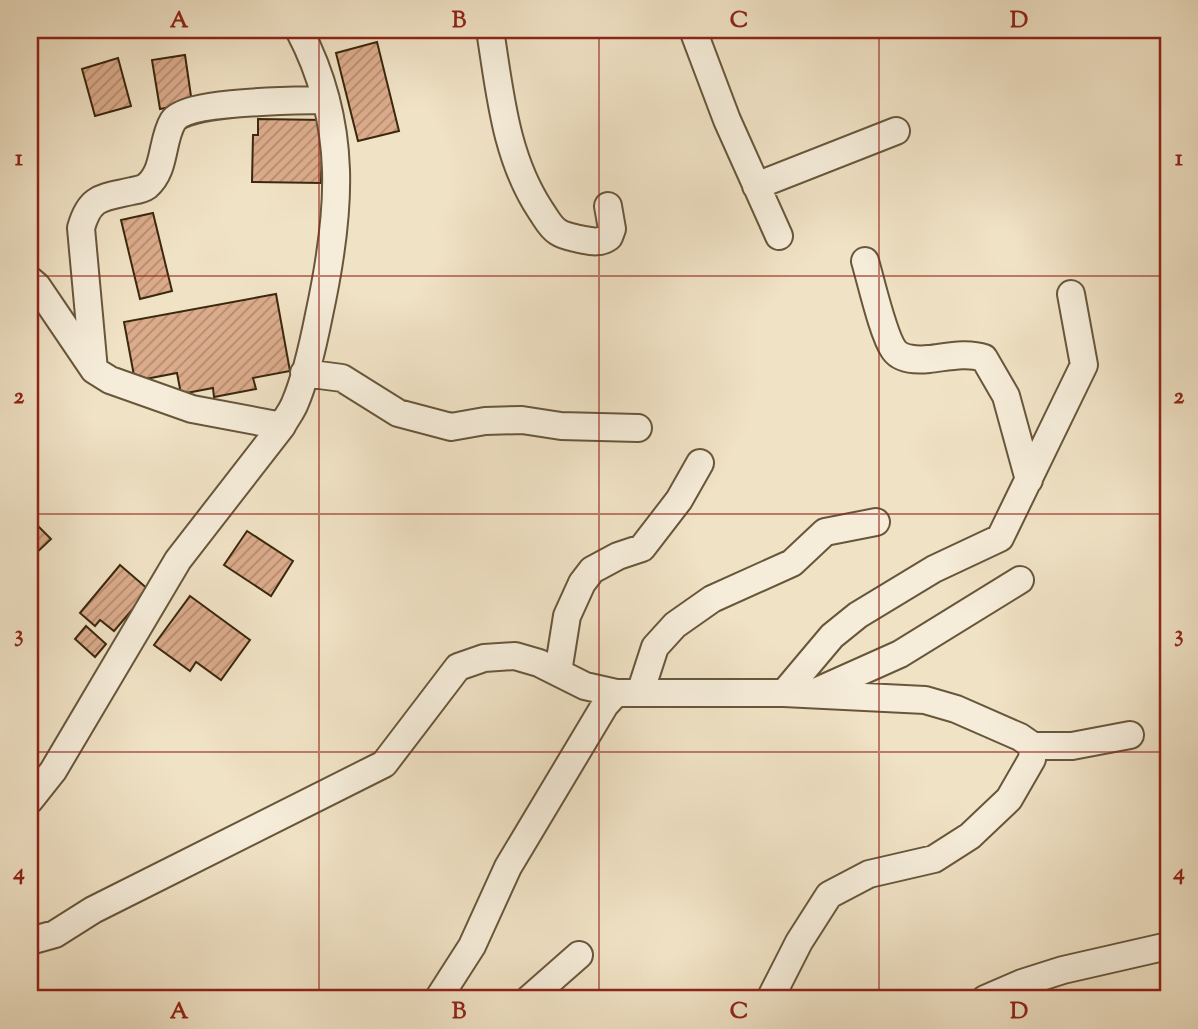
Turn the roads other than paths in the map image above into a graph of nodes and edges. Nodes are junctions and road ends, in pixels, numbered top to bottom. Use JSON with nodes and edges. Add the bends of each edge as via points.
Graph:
{"nodes":[{"id":1,"x":299,"y":30,"type":"edge"},
{"id":2,"x":490,"y":30,"type":"edge"},
{"id":3,"x":693,"y":30,"type":"edge"},
{"id":4,"x":326,"y":100,"type":"junction"},
{"id":5,"x":896,"y":131,"type":"dead end"},
{"id":6,"x":756,"y":186,"type":"junction"},
{"id":7,"x":608,"y":206,"type":"dead end"},
{"id":8,"x":779,"y":236,"type":"dead end"},
{"id":9,"x":865,"y":261,"type":"dead end"},
{"id":10,"x":30,"y":280,"type":"edge"},
{"id":11,"x":1071,"y":294,"type":"dead end"},
{"id":12,"x":94,"y":370,"type":"junction"},
{"id":13,"x":304,"y":373,"type":"junction"},
{"id":14,"x":282,"y":426,"type":"junction"},
{"id":15,"x":638,"y":428,"type":"dead end"},
{"id":16,"x":700,"y":463,"type":"dead end"},
{"id":17,"x":1029,"y":480,"type":"junction"},
{"id":18,"x":876,"y":523,"type":"dead end"},
{"id":19,"x":1020,"y":580,"type":"dead end"},
{"id":20,"x":558,"y":672,"type":"junction"},
{"id":21,"x":628,"y":693,"type":"junction"},
{"id":22,"x":784,"y":694,"type":"junction"},
{"id":23,"x":811,"y":694,"type":"junction"},
{"id":24,"x":1130,"y":735,"type":"dead end"},
{"id":25,"x":1033,"y":746,"type":"junction"},
{"id":26,"x":30,"y":800,"type":"edge"},
{"id":27,"x":30,"y":941,"type":"edge"},
{"id":28,"x":1168,"y":946,"type":"edge"},
{"id":29,"x":579,"y":955,"type":"dead end"},
{"id":30,"x":438,"y":999,"type":"edge"},
{"id":31,"x":528,"y":999,"type":"edge"},
{"id":32,"x":770,"y":999,"type":"edge"},
{"id":33,"x":985,"y":999,"type":"edge"}],
"edges":[{"from":1,"to":4,"type":"street"},
{"from":2,"to":7,"type":"street","via":[[516,164],[544,216],[565,236],[604,242],[612,229]]},
{"from":3,"to":6,"type":"street"},
{"from":4,"to":12,"type":"street","via":[[188,110],[174,121],[155,177],[145,188],[100,199],[86,209],[80,228]]},
{"from":4,"to":13,"type":"street","via":[[337,153],[337,203],[329,270]]},
{"from":5,"to":6,"type":"street"},
{"from":6,"to":8,"type":"street"},
{"from":9,"to":17,"type":"street","via":[[894,351],[920,360],[966,355],[984,358],[1006,396]]},
{"from":10,"to":12,"type":"street"},
{"from":11,"to":17,"type":"street","via":[[1083,365]]},
{"from":12,"to":14,"type":"street","via":[[192,409]]},
{"from":13,"to":14,"type":"street"},
{"from":13,"to":15,"type":"street","via":[[342,378],[398,413],[451,427],[522,420]]},
{"from":14,"to":26,"type":"street","via":[[178,560],[53,771]]},
{"from":16,"to":20,"type":"street","via":[[679,500],[642,548],[592,570],[582,583],[568,616]]},
{"from":17,"to":22,"type":"street","via":[[1000,538],[934,569],[858,615],[825,643]]},
{"from":18,"to":21,"type":"street","via":[[825,532],[792,564],[712,599],[663,636]]},
{"from":19,"to":23,"type":"street","via":[[900,654]]},
{"from":20,"to":21,"type":"street","via":[[585,686]]},
{"from":20,"to":27,"type":"street","via":[[515,656],[484,658],[458,667],[384,764],[93,910],[55,934]]},
{"from":21,"to":22,"type":"street"},
{"from":21,"to":30,"type":"street","via":[[597,717],[508,867],[472,946]]},
{"from":22,"to":23,"type":"street"},
{"from":23,"to":25,"type":"street","via":[[925,700],[956,709]]},
{"from":24,"to":25,"type":"street","via":[[1072,746]]},
{"from":25,"to":32,"type":"street","via":[[1032,760],[1009,799],[970,836],[934,859],[869,874],[829,895]]},
{"from":28,"to":33,"type":"street","via":[[1063,970]]},
{"from":29,"to":31,"type":"street"}]}
